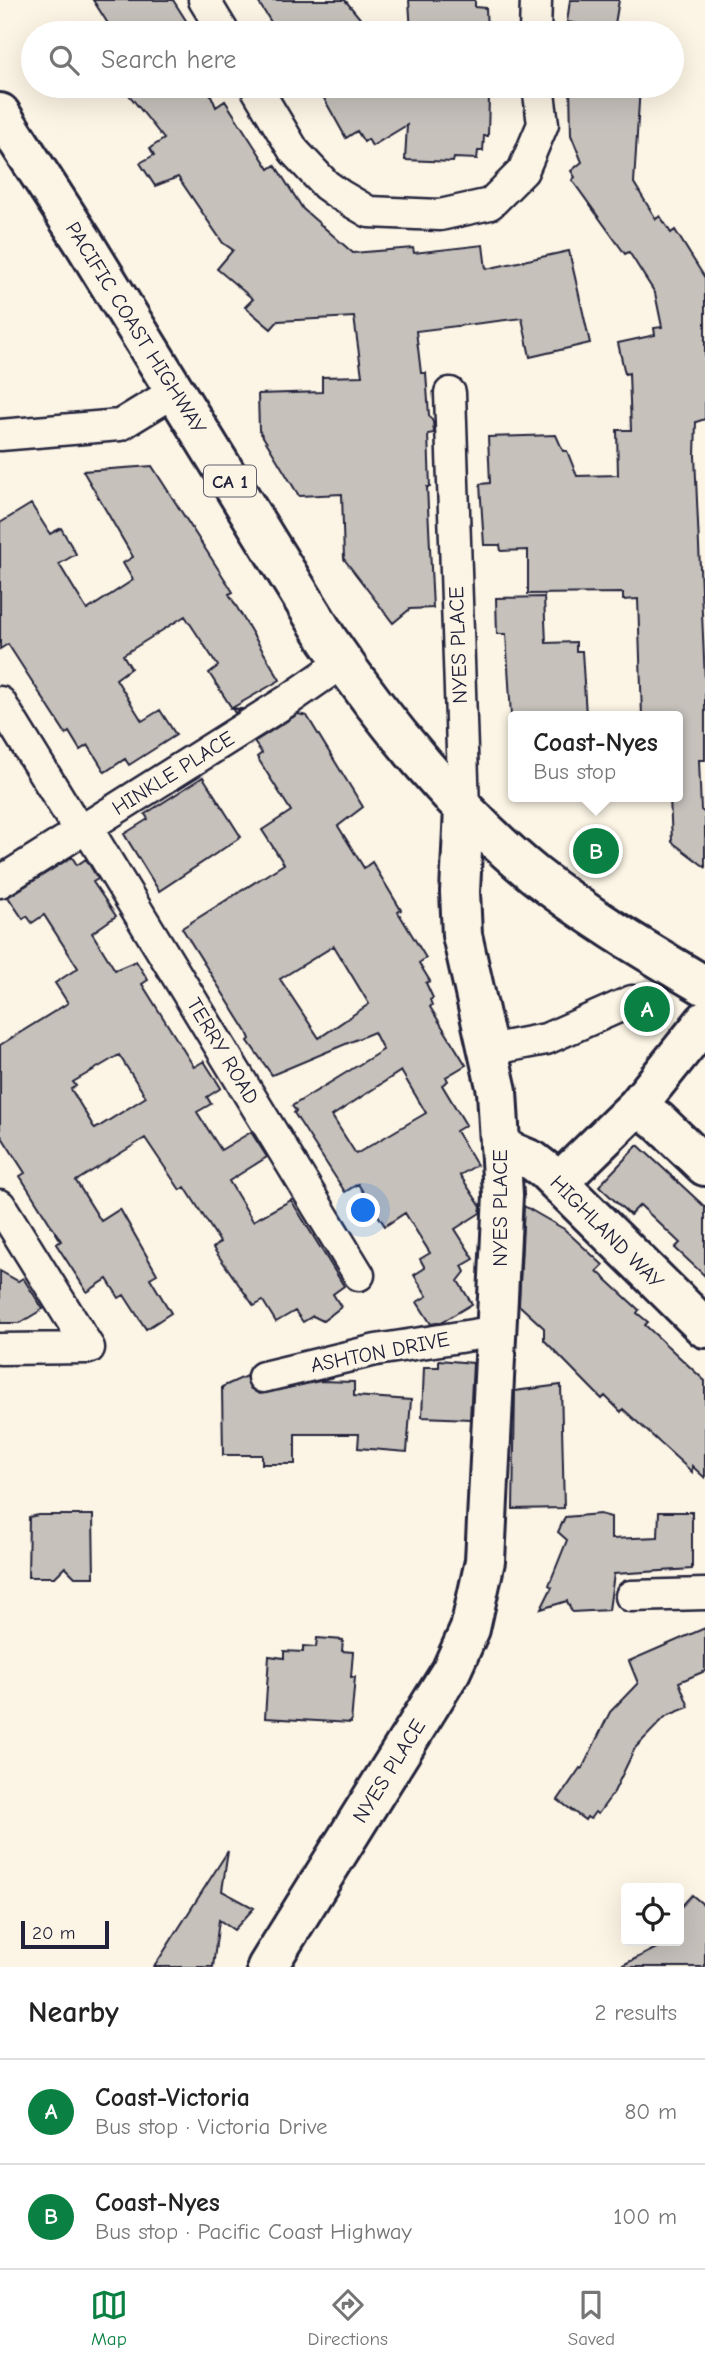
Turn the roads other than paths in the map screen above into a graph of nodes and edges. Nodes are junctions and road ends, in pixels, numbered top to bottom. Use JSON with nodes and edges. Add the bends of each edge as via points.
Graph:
{"nodes":[{"id":1,"x":204,"y":0,"type":"edge"},
{"id":2,"x":536,"y":0,"type":"edge"},
{"id":3,"x":217,"y":21,"type":"edge"},
{"id":4,"x":535,"y":21,"type":"edge"},
{"id":5,"x":262,"y":98,"type":"edge"},
{"id":6,"x":540,"y":98,"type":"edge"},
{"id":7,"x":0,"y":113,"type":"edge"},
{"id":8,"x":174,"y":392,"type":"junction"},
{"id":9,"x":450,"y":393,"type":"dead end"},
{"id":10,"x":0,"y":435,"type":"edge"},
{"id":11,"x":343,"y":662,"type":"junction"},
{"id":12,"x":0,"y":702,"type":"edge"},
{"id":13,"x":464,"y":809,"type":"junction"},
{"id":14,"x":84,"y":830,"type":"junction"},
{"id":15,"x":0,"y":882,"type":"edge"},
{"id":16,"x":705,"y":986,"type":"edge"},
{"id":17,"x":632,"y":1001,"type":"tunnel mouth"},
{"id":18,"x":705,"y":1021,"type":"edge"},
{"id":19,"x":488,"y":1050,"type":"junction"},
{"id":20,"x":636,"y":1106,"type":"junction"},
{"id":21,"x":500,"y":1147,"type":"junction"},
{"id":22,"x":705,"y":1166,"type":"edge"},
{"id":23,"x":558,"y":1184,"type":"junction"},
{"id":24,"x":0,"y":1205,"type":"edge"},
{"id":25,"x":359,"y":1275,"type":"dead end"},
{"id":26,"x":705,"y":1328,"type":"edge"},
{"id":27,"x":499,"y":1331,"type":"junction"},
{"id":28,"x":0,"y":1349,"type":"edge"},
{"id":29,"x":263,"y":1377,"type":"dead end"},
{"id":30,"x":705,"y":1594,"type":"edge"},
{"id":31,"x":631,"y":1596,"type":"dead end"},
{"id":32,"x":267,"y":1967,"type":"edge"}],
"edges":[{"from":1,"to":3,"type":"street"},
{"from":2,"to":4,"type":"street"},
{"from":5,"to":6,"type":"street","via":[[294,151],[333,190],[369,212],[440,215],[490,204],[523,171],[543,124]]},
{"from":7,"to":8,"type":"main road","name":"PACIFIC COAST HIGHWAY","number":"CA 1"},
{"from":8,"to":10,"type":"street","via":[[120,425]]},
{"from":8,"to":11,"type":"main road","name":"PACIFIC COAST HIGHWAY","number":"CA 1"},
{"from":9,"to":13,"type":"street","name":"NYES PLACE"},
{"from":11,"to":13,"type":"main road","name":"PACIFIC COAST HIGHWAY","number":"CA 1"},
{"from":11,"to":14,"type":"street","name":"HINKLE PLACE"},
{"from":12,"to":14,"type":"street","name":"TERRY ROAD"},
{"from":13,"to":16,"type":"main road","name":"PACIFIC COAST HIGHWAY","number":"CA 1","via":[[535,875]]},
{"from":13,"to":19,"type":"main road","name":"NYES PLACE","via":[[462,935]]},
{"from":14,"to":15,"type":"street","name":"HINKLE PLACE"},
{"from":14,"to":25,"type":"street","name":"TERRY ROAD"},
{"from":17,"to":19,"type":"street","via":[[546,1039]]},
{"from":18,"to":20,"type":"main road"},
{"from":19,"to":21,"type":"main road","name":"NYES PLACE","via":[[497,1091]]},
{"from":20,"to":22,"type":"main road"},
{"from":20,"to":23,"type":"main road"},
{"from":21,"to":23,"type":"main road","name":"HIGHLAND WAY","via":[[533,1161]]},
{"from":21,"to":27,"type":"main road","name":"NYES PLACE"},
{"from":23,"to":26,"type":"main road","name":"HIGHLAND WAY"},
{"from":24,"to":28,"type":"street","via":[[89,1348]]},
{"from":27,"to":29,"type":"street","name":"ASHTON DRIVE","via":[[376,1350]]},
{"from":27,"to":32,"type":"main road","name":"NYES PLACE","via":[[485,1561],[470,1629],[451,1671]]},
{"from":30,"to":31,"type":"street"}]}
